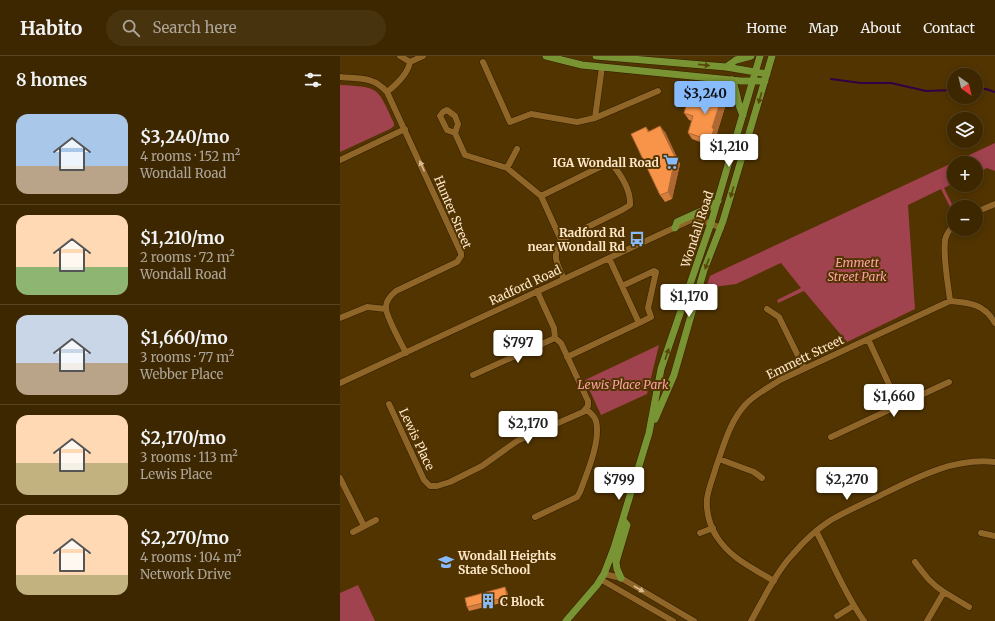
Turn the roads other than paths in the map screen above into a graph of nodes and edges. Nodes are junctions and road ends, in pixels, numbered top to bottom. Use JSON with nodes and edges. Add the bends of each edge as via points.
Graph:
{"nodes":[{"id":1,"x":400,"y":56,"type":"edge"},
{"id":2,"x":423,"y":56,"type":"edge"},
{"id":3,"x":546,"y":56,"type":"edge"},
{"id":4,"x":596,"y":56,"type":"edge"},
{"id":5,"x":750,"y":56,"type":"edge"},
{"id":6,"x":760,"y":56,"type":"edge"},
{"id":7,"x":772,"y":56,"type":"edge"},
{"id":8,"x":410,"y":62,"type":"junction"},
{"id":9,"x":483,"y":62,"type":"dead end"},
{"id":10,"x":602,"y":67,"type":"junction"},
{"id":11,"x":726,"y":67,"type":"junction"},
{"id":12,"x":755,"y":72,"type":"junction"},
{"id":13,"x":340,"y":77,"type":"edge"},
{"id":14,"x":766,"y":78,"type":"junction"},
{"id":15,"x":732,"y":80,"type":"junction"},
{"id":16,"x":753,"y":81,"type":"junction"},
{"id":17,"x":658,"y":91,"type":"dead end"},
{"id":18,"x":387,"y":92,"type":"junction"},
{"id":19,"x":743,"y":115,"type":"junction"},
{"id":20,"x":595,"y":118,"type":"junction"},
{"id":21,"x":405,"y":129,"type":"junction"},
{"id":22,"x":455,"y":133,"type":"dead end"},
{"id":23,"x":517,"y":149,"type":"dead end"},
{"id":24,"x":340,"y":160,"type":"edge"},
{"id":25,"x":507,"y":168,"type":"junction"},
{"id":26,"x":541,"y":196,"type":"junction"},
{"id":27,"x":718,"y":201,"type":"junction"},
{"id":28,"x":995,"y":204,"type":"edge"},
{"id":29,"x":983,"y":209,"type":"edge"},
{"id":30,"x":711,"y":224,"type":"junction"},
{"id":31,"x":675,"y":228,"type":"junction"},
{"id":32,"x":721,"y":228,"type":"junction"},
{"id":33,"x":947,"y":233,"type":"edge"},
{"id":34,"x":561,"y":240,"type":"junction"},
{"id":35,"x":609,"y":258,"type":"junction"},
{"id":36,"x":564,"y":279,"type":"junction"},
{"id":37,"x":622,"y":286,"type":"junction"},
{"id":38,"x":537,"y":291,"type":"junction"},
{"id":39,"x":950,"y":301,"type":"junction"},
{"id":40,"x":386,"y":309,"type":"junction"},
{"id":41,"x":767,"y":309,"type":"dead end"},
{"id":42,"x":992,"y":312,"type":"edge"},
{"id":43,"x":340,"y":318,"type":"edge"},
{"id":44,"x":639,"y":323,"type":"junction"},
{"id":45,"x":995,"y":323,"type":"edge"},
{"id":46,"x":555,"y":338,"type":"junction"},
{"id":47,"x":868,"y":339,"type":"junction"},
{"id":48,"x":406,"y":353,"type":"junction"},
{"id":49,"x":567,"y":357,"type":"junction"},
{"id":50,"x":804,"y":368,"type":"junction"},
{"id":51,"x":661,"y":372,"type":"junction"},
{"id":52,"x":473,"y":375,"type":"dead end"},
{"id":53,"x":674,"y":375,"type":"junction"},
{"id":54,"x":949,"y":382,"type":"dead end"},
{"id":55,"x":340,"y":383,"type":"edge"},
{"id":56,"x":389,"y":404,"type":"dead end"},
{"id":57,"x":899,"y":406,"type":"junction"},
{"id":58,"x":586,"y":409,"type":"junction"},
{"id":59,"x":649,"y":433,"type":"junction"},
{"id":60,"x":831,"y":437,"type":"dead end"},
{"id":61,"x":719,"y":460,"type":"junction"},
{"id":62,"x":995,"y":462,"type":"edge"},
{"id":63,"x":340,"y":478,"type":"edge"},
{"id":64,"x":762,"y":478,"type":"dead end"},
{"id":65,"x":536,"y":517,"type":"dead end"},
{"id":66,"x":376,"y":520,"type":"dead end"},
{"id":67,"x":623,"y":520,"type":"junction"},
{"id":68,"x":364,"y":526,"type":"junction"},
{"id":69,"x":712,"y":528,"type":"junction"},
{"id":70,"x":816,"y":531,"type":"junction"},
{"id":71,"x":353,"y":532,"type":"dead end"},
{"id":72,"x":700,"y":533,"type":"dead end"},
{"id":73,"x":981,"y":533,"type":"dead end"},
{"id":74,"x":995,"y":536,"type":"edge"},
{"id":75,"x":915,"y":562,"type":"dead end"},
{"id":76,"x":602,"y":577,"type":"junction"},
{"id":77,"x":621,"y":578,"type":"junction"},
{"id":78,"x":774,"y":581,"type":"junction"},
{"id":79,"x":944,"y":592,"type":"junction"},
{"id":80,"x":853,"y":606,"type":"junction"},
{"id":81,"x":970,"y":607,"type":"dead end"},
{"id":82,"x":837,"y":616,"type":"dead end"},
{"id":83,"x":566,"y":621,"type":"edge"},
{"id":84,"x":672,"y":621,"type":"edge"},
{"id":85,"x":694,"y":621,"type":"edge"},
{"id":86,"x":751,"y":621,"type":"edge"},
{"id":87,"x":864,"y":621,"type":"edge"},
{"id":88,"x":927,"y":621,"type":"edge"}],
"edges":[{"from":1,"to":8,"type":"street"},
{"from":2,"to":8,"type":"street"},
{"from":3,"to":10,"type":"main road"},
{"from":4,"to":11,"type":"main road","one_way":true},
{"from":5,"to":11,"type":"main road","via":[[736,60]]},
{"from":6,"to":12,"type":"main road","name":"Wondall Road"},
{"from":7,"to":14,"type":"main road","name":"Wondall Road"},
{"from":8,"to":18,"type":"street","via":[[409,69]]},
{"from":9,"to":20,"type":"street","via":[[510,122],[531,114],[577,122]]},
{"from":10,"to":15,"type":"main road"},
{"from":10,"to":20,"type":"street"},
{"from":11,"to":12,"type":"main road"},
{"from":12,"to":14,"type":"main road"},
{"from":12,"to":16,"type":"main road","name":"Wondall Road"},
{"from":13,"to":18,"type":"street","name":"Hunter Street","via":[[368,79],[380,84]]},
{"from":14,"to":16,"type":"main road"},
{"from":14,"to":32,"type":"main road","name":"Wondall Road","one_way":true},
{"from":15,"to":16,"type":"main road"},
{"from":15,"to":19,"type":"main road"},
{"from":16,"to":19,"type":"main road","name":"Wondall Road"},
{"from":17,"to":20,"type":"street"},
{"from":18,"to":21,"type":"street","name":"Hunter Street"},
{"from":19,"to":27,"type":"main road","name":"Wondall Road"},
{"from":21,"to":24,"type":"street"},
{"from":40,"to":21,"type":"street","name":"Hunter Street","one_way":true,"via":[[388,299],[396,291],[457,262],[461,256]]},
{"from":22,"to":25,"type":"street","via":[[465,155]]},
{"from":23,"to":25,"type":"street"},
{"from":25,"to":26,"type":"street"},
{"from":26,"to":34,"type":"street"},
{"from":26,"to":34,"type":"street","via":[[606,164],[612,164],[618,171],[631,196],[630,205]]},
{"from":27,"to":30,"type":"main road","name":"Wondall Road"},
{"from":27,"to":31,"type":"main road","via":[[677,222]]},
{"from":28,"to":29,"type":"street"},
{"from":30,"to":31,"type":"street","name":"Radford Road","via":[[698,219]]},
{"from":30,"to":32,"type":"street","name":"Radford Road"},
{"from":51,"to":30,"type":"main road","name":"Wondall Road","one_way":true},
{"from":31,"to":35,"type":"street","name":"Radford Road"},
{"from":32,"to":53,"type":"main road","name":"Wondall Road","one_way":true,"via":[[704,270]]},
{"from":33,"to":39,"type":"street","via":[[946,265]]},
{"from":34,"to":36,"type":"street","via":[[555,256]]},
{"from":35,"to":36,"type":"street","name":"Radford Road"},
{"from":35,"to":37,"type":"street"},
{"from":36,"to":38,"type":"street","name":"Radford Road"},
{"from":37,"to":44,"type":"street"},
{"from":37,"to":44,"type":"street","via":[[654,271],[656,273],[648,308],[651,317]]},
{"from":38,"to":46,"type":"street","via":[[554,328]]},
{"from":38,"to":48,"type":"street","name":"Radford Road"},
{"from":39,"to":42,"type":"street","via":[[966,303]]},
{"from":39,"to":47,"type":"street","name":"Emmett Street"},
{"from":40,"to":43,"type":"street","via":[[367,307]]},
{"from":40,"to":48,"type":"street"},
{"from":41,"to":50,"type":"street","via":[[779,317]]},
{"from":42,"to":45,"type":"street"},
{"from":44,"to":49,"type":"street"},
{"from":46,"to":49,"type":"street","via":[[561,343]]},
{"from":46,"to":52,"type":"street"},
{"from":47,"to":50,"type":"street","name":"Emmett Street"},
{"from":47,"to":57,"type":"street"},
{"from":48,"to":55,"type":"street","name":"Radford Road"},
{"from":49,"to":58,"type":"street","via":[[588,401]]},
{"from":50,"to":61,"type":"street","name":"Emmett Street","via":[[780,380],[746,404],[729,429]]},
{"from":51,"to":53,"type":"main road"},
{"from":51,"to":59,"type":"main road","name":"Wondall Road"},
{"from":53,"to":59,"type":"main road","name":"Wondall Road"},
{"from":54,"to":57,"type":"street"},
{"from":56,"to":58,"type":"street","name":"Lewis Place","via":[[424,480],[430,486],[450,482],[482,466],[516,441]]},
{"from":57,"to":60,"type":"street"},
{"from":58,"to":65,"type":"street","via":[[596,421],[597,432],[596,444],[580,492],[577,497]]},
{"from":59,"to":67,"type":"main road","name":"Wondall Road"},
{"from":61,"to":64,"type":"street","via":[[754,472]]},
{"from":61,"to":69,"type":"street","name":"Emmett Street","via":[[707,499]]},
{"from":62,"to":70,"type":"street","via":[[974,462],[940,468],[831,520]]},
{"from":63,"to":68,"type":"street"},
{"from":66,"to":68,"type":"street"},
{"from":67,"to":76,"type":"main road","name":"Wondall Road"},
{"from":67,"to":77,"type":"main road","via":[[627,525],[616,562]]},
{"from":68,"to":71,"type":"street"},
{"from":69,"to":72,"type":"street"},
{"from":69,"to":78,"type":"street","name":"Emmett Street","via":[[716,537],[733,557]]},
{"from":70,"to":78,"type":"street","via":[[792,555]]},
{"from":70,"to":80,"type":"street"},
{"from":73,"to":74,"type":"street"},
{"from":75,"to":79,"type":"street","via":[[925,576]]},
{"from":76,"to":77,"type":"street"},
{"from":76,"to":83,"type":"main road","name":"Wondall Road"},
{"from":76,"to":84,"type":"street"},
{"from":77,"to":85,"type":"street","one_way":true},
{"from":78,"to":86,"type":"street"},
{"from":79,"to":81,"type":"street"},
{"from":79,"to":88,"type":"street"},
{"from":80,"to":82,"type":"street"},
{"from":80,"to":87,"type":"street"}]}
